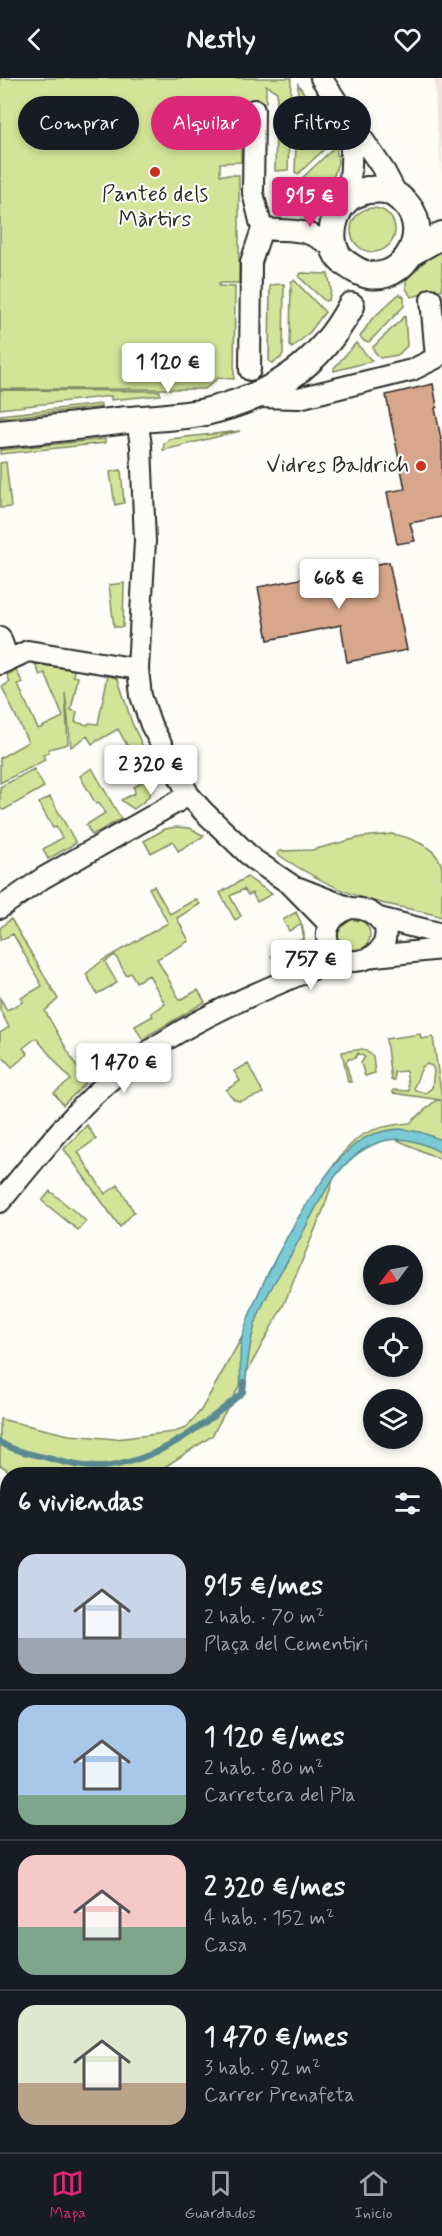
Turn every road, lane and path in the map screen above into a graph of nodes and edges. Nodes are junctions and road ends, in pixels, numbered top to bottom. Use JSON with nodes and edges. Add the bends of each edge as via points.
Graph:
{"nodes":[{"id":1,"x":321,"y":78,"type":"edge"},
{"id":2,"x":333,"y":96,"type":"edge"},
{"id":3,"x":254,"y":150,"type":"edge"},
{"id":4,"x":352,"y":150,"type":"edge"},
{"id":5,"x":370,"y":150,"type":"edge"},
{"id":6,"x":397,"y":195,"type":"junction"},
{"id":7,"x":342,"y":207,"type":"junction"},
{"id":8,"x":416,"y":217,"type":"junction"},
{"id":9,"x":442,"y":227,"type":"edge"},
{"id":10,"x":262,"y":229,"type":"junction"},
{"id":11,"x":302,"y":230,"type":"junction"},
{"id":12,"x":442,"y":235,"type":"edge"},
{"id":13,"x":412,"y":252,"type":"junction"},
{"id":14,"x":339,"y":256,"type":"junction"},
{"id":15,"x":386,"y":275,"type":"junction"},
{"id":16,"x":431,"y":299,"type":"dead end"},
{"id":17,"x":351,"y":306,"type":"junction"},
{"id":18,"x":250,"y":370,"type":"dead end"},
{"id":19,"x":252,"y":397,"type":"junction"},
{"id":20,"x":137,"y":419,"type":"junction"},
{"id":21,"x":0,"y":434,"type":"edge"},
{"id":22,"x":0,"y":637,"type":"edge"},
{"id":23,"x":4,"y":662,"type":"edge"},
{"id":24,"x":138,"y":669,"type":"junction"},
{"id":25,"x":189,"y":795,"type":"junction"},
{"id":26,"x":290,"y":884,"type":"junction"},
{"id":27,"x":0,"y":908,"type":"edge"},
{"id":28,"x":350,"y":908,"type":"junction"},
{"id":29,"x":379,"y":918,"type":"junction"},
{"id":30,"x":329,"y":924,"type":"junction"},
{"id":31,"x":442,"y":934,"type":"edge"},
{"id":32,"x":442,"y":950,"type":"edge"},
{"id":33,"x":375,"y":956,"type":"junction"},
{"id":34,"x":338,"y":959,"type":"junction"},
{"id":35,"x":0,"y":1202,"type":"edge"}],
"edges":[{"from":1,"to":2,"type":"street"},
{"from":3,"to":10,"type":"street","via":[[253,193]]},
{"from":4,"to":7,"type":"street","via":[[351,177]]},
{"from":5,"to":6,"type":"street"},
{"from":6,"to":7,"type":"main road","via":[[367,190]]},
{"from":6,"to":8,"type":"main road"},
{"from":7,"to":11,"type":"street"},
{"from":7,"to":14,"type":"main road","via":[[332,232]]},
{"from":8,"to":9,"type":"main road"},
{"from":8,"to":13,"type":"main road"},
{"from":10,"to":11,"type":"street"},
{"from":10,"to":18,"type":"street","via":[[251,262]]},
{"from":11,"to":14,"type":"street","via":[[323,240]]},
{"from":12,"to":13,"type":"main road"},
{"from":13,"to":15,"type":"main road"},
{"from":14,"to":15,"type":"main road","via":[[365,275]]},
{"from":14,"to":17,"type":"main road"},
{"from":15,"to":17,"type":"main road","via":[[364,300]]},
{"from":16,"to":19,"type":"street","via":[[436,358],[412,370],[299,398]]},
{"from":17,"to":19,"type":"main road","via":[[337,333],[319,353],[290,377]]},
{"from":19,"to":20,"type":"main road","via":[[204,412]]},
{"from":20,"to":21,"type":"main road"},
{"from":20,"to":24,"type":"street","via":[[145,541]]},
{"from":22,"to":23,"type":"street"},
{"from":23,"to":24,"type":"street","via":[[28,651]]},
{"from":24,"to":25,"type":"street","via":[[141,696],[151,725]]},
{"from":25,"to":26,"type":"street","via":[[253,859]]},
{"from":25,"to":27,"type":"street","via":[[30,886]]},
{"from":26,"to":28,"type":"street"},
{"from":26,"to":30,"type":"street"},
{"from":28,"to":29,"type":"street","via":[[360,908]]},
{"from":28,"to":30,"type":"street","via":[[334,916]]},
{"from":29,"to":31,"type":"street"},
{"from":29,"to":33,"type":"street","via":[[386,936]]},
{"from":30,"to":34,"type":"street","via":[[328,945]]},
{"from":32,"to":33,"type":"street"},
{"from":33,"to":34,"type":"street","via":[[358,962]]},
{"from":34,"to":35,"type":"street","via":[[211,1016],[120,1072],[59,1131]]}]}
